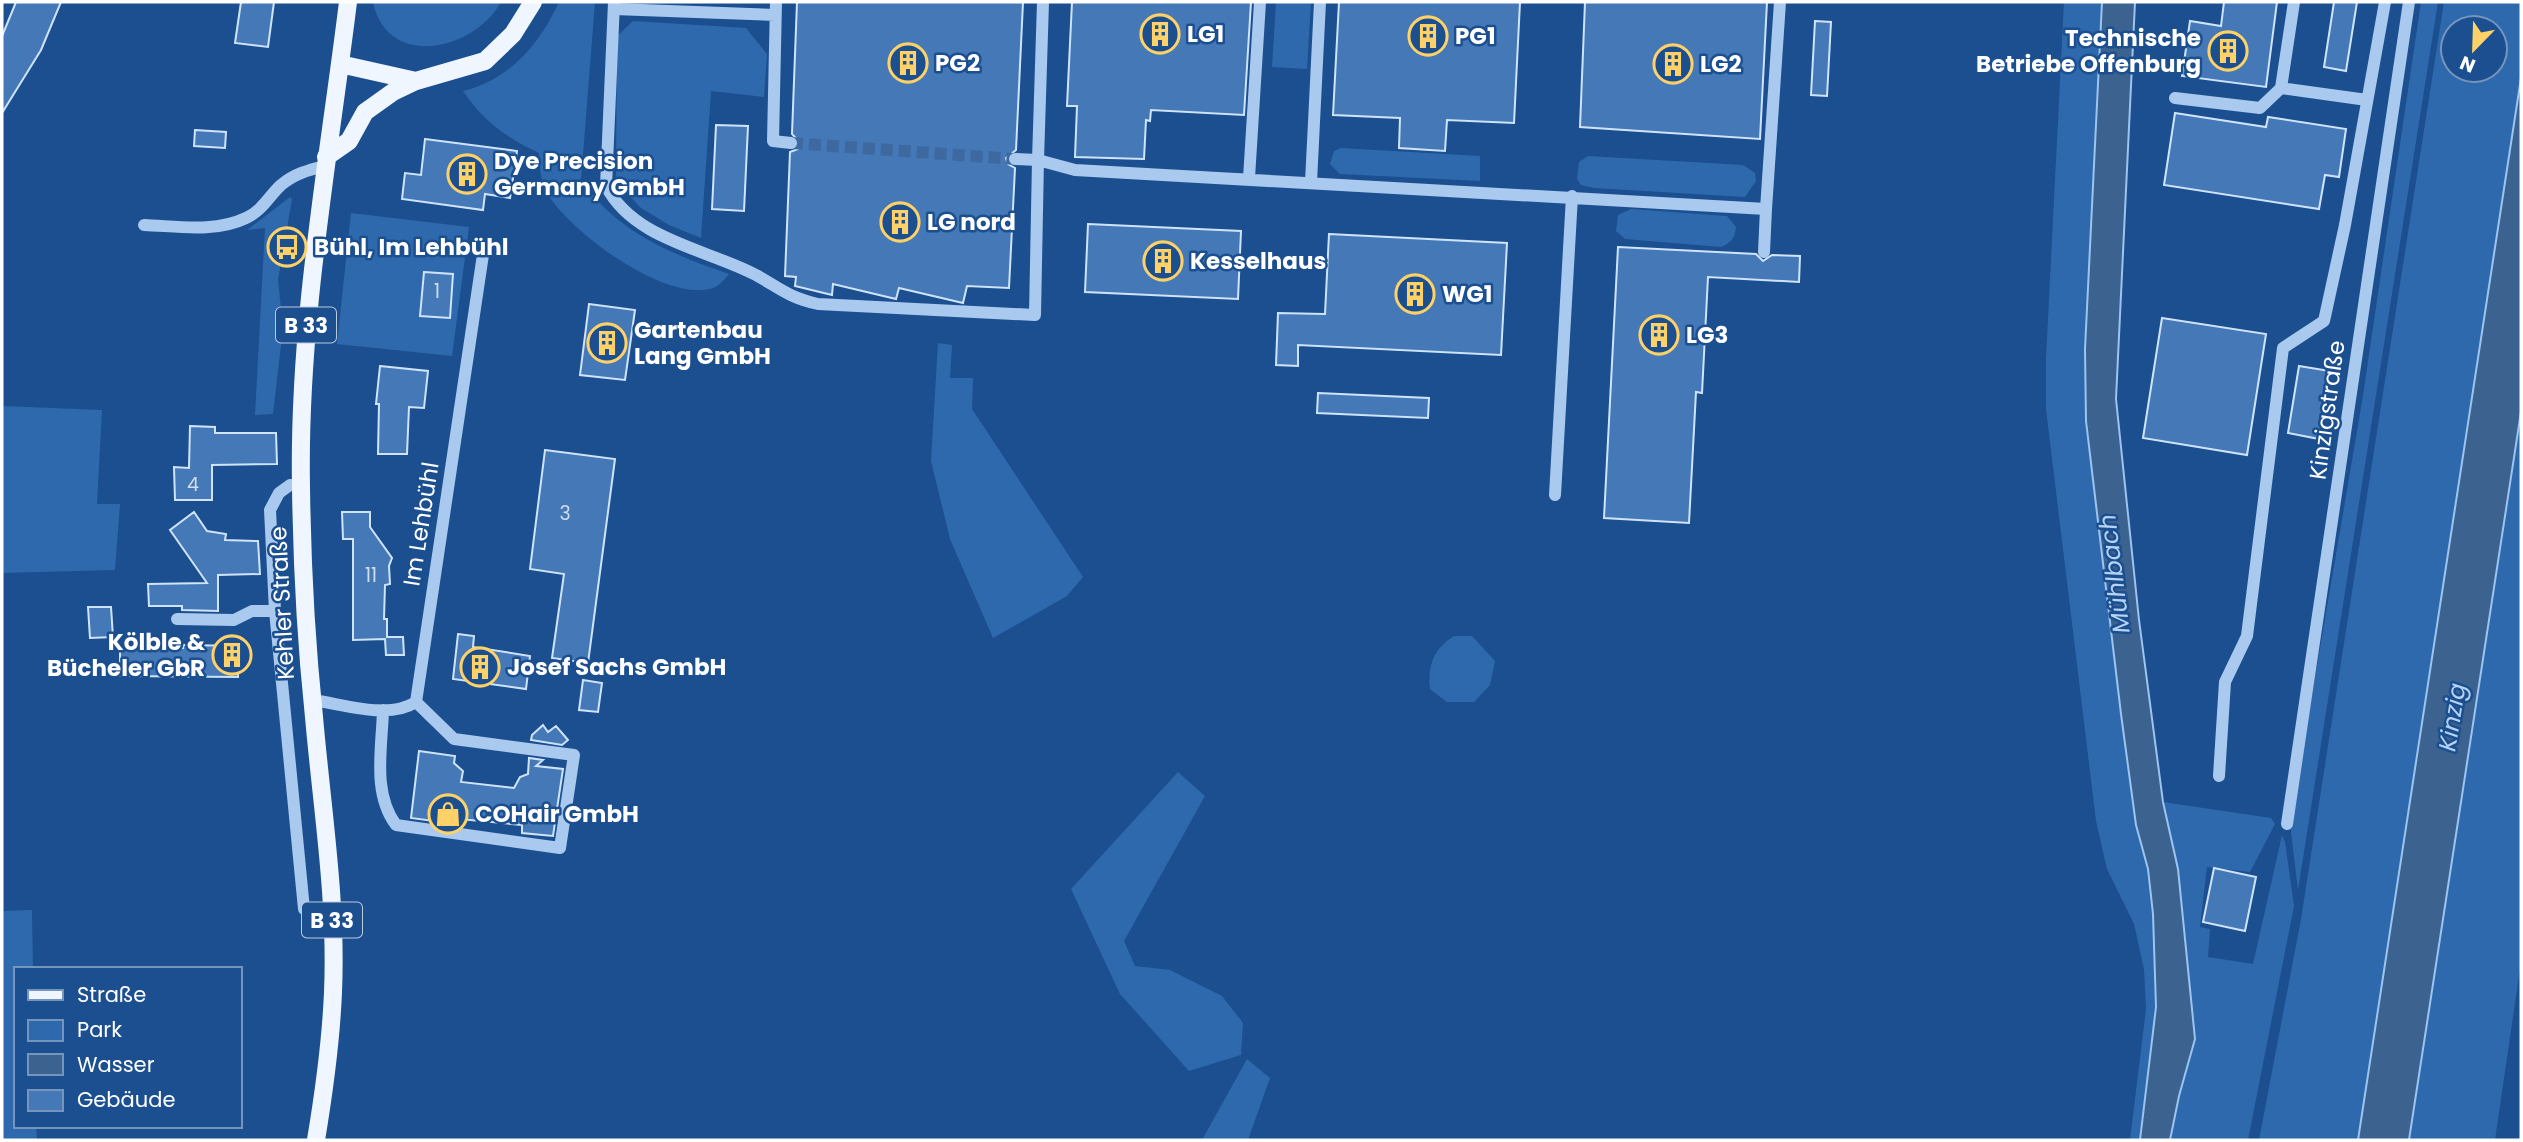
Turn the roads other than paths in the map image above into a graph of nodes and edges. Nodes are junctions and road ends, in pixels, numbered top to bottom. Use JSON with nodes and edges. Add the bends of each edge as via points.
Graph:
{"nodes":[{"id":1,"x":348,"y":2,"type":"edge"},
{"id":2,"x":533,"y":2,"type":"edge"},
{"id":3,"x":1043,"y":2,"type":"edge"},
{"id":4,"x":1260,"y":2,"type":"edge"},
{"id":5,"x":1320,"y":2,"type":"edge"},
{"id":6,"x":1780,"y":2,"type":"edge"},
{"id":7,"x":2294,"y":2,"type":"edge"},
{"id":8,"x":2385,"y":2,"type":"edge"},
{"id":9,"x":2409,"y":2,"type":"edge"},
{"id":10,"x":614,"y":5,"type":"edge"},
{"id":11,"x":775,"y":8,"type":"edge"},
{"id":12,"x":340,"y":64,"type":"junction"},
{"id":13,"x":416,"y":81,"type":"junction"},
{"id":14,"x":2281,"y":88,"type":"junction"},
{"id":15,"x":2175,"y":98,"type":"dead end"},
{"id":16,"x":2367,"y":100,"type":"junction"},
{"id":17,"x":791,"y":143,"type":"tunnel mouth"},
{"id":18,"x":1015,"y":159,"type":"tunnel mouth"},
{"id":19,"x":1038,"y":160,"type":"junction"},
{"id":20,"x":326,"y":161,"type":"junction"},
{"id":21,"x":1249,"y":178,"type":"junction"},
{"id":22,"x":1311,"y":182,"type":"junction"},
{"id":23,"x":1572,"y":196,"type":"junction"},
{"id":24,"x":1766,"y":209,"type":"junction"},
{"id":25,"x":144,"y":225,"type":"dead end"},
{"id":26,"x":484,"y":248,"type":"dead end"},
{"id":27,"x":1764,"y":252,"type":"dead end"},
{"id":28,"x":300,"y":485,"type":"junction"},
{"id":29,"x":1555,"y":495,"type":"dead end"},
{"id":30,"x":275,"y":611,"type":"junction"},
{"id":31,"x":177,"y":619,"type":"dead end"},
{"id":32,"x":312,"y":700,"type":"junction"},
{"id":33,"x":416,"y":702,"type":"junction"},
{"id":34,"x":383,"y":710,"type":"junction"},
{"id":35,"x":2219,"y":776,"type":"dead end"},
{"id":36,"x":2287,"y":824,"type":"dead end"},
{"id":37,"x":331,"y":908,"type":"junction"},
{"id":38,"x":316,"y":1140,"type":"edge"}],
"edges":[{"from":1,"to":12,"type":"main road","name":"Kehler Straße"},
{"from":2,"to":13,"type":"main road","via":[[513,34],[485,61]]},
{"from":3,"to":19,"type":"street"},
{"from":4,"to":21,"type":"street"},
{"from":5,"to":22,"type":"street"},
{"from":6,"to":24,"type":"street"},
{"from":7,"to":14,"type":"street"},
{"from":8,"to":16,"type":"street"},
{"from":9,"to":36,"type":"street","name":"Kinzigstraße"},
{"from":10,"to":11,"type":"street"},
{"from":10,"to":19,"type":"street","via":[[606,166],[606,186],[612,198],[656,233],[755,275],[790,298],[818,304],[1035,315]]},
{"from":11,"to":17,"type":"street","via":[[773,141]]},
{"from":12,"to":13,"type":"main road"},
{"from":12,"to":20,"type":"main road","name":"Kehler Straße","number":"B 33"},
{"from":13,"to":20,"type":"main road","via":[[365,112],[349,141]]},
{"from":14,"to":15,"type":"street","via":[[2260,108]]},
{"from":14,"to":16,"type":"street"},
{"from":16,"to":35,"type":"street","via":[[2324,321],[2283,348],[2247,636],[2225,682]]},
{"from":18,"to":19,"type":"street"},
{"from":19,"to":21,"type":"street","via":[[1074,170]]},
{"from":20,"to":25,"type":"street","via":[[280,186],[248,218],[225,226]]},
{"from":20,"to":28,"type":"main road","name":"Kehler Straße","number":"B 33","via":[[306,312]]},
{"from":21,"to":22,"type":"street"},
{"from":22,"to":23,"type":"street"},
{"from":23,"to":24,"type":"street"},
{"from":23,"to":29,"type":"street"},
{"from":24,"to":27,"type":"street"},
{"from":26,"to":33,"type":"street","name":"Im Lehbühl"},
{"from":28,"to":30,"type":"street","via":[[290,485],[279,493],[270,510]]},
{"from":28,"to":32,"type":"main road","name":"Kehler Straße","number":"B 33"},
{"from":30,"to":31,"type":"street","via":[[252,611],[234,620]]},
{"from":30,"to":37,"type":"street","via":[[304,909]]},
{"from":32,"to":34,"type":"street"},
{"from":32,"to":37,"type":"main road","name":"Kehler Straße","number":"B 33"},
{"from":33,"to":34,"type":"street","via":[[404,710]]},
{"from":33,"to":34,"type":"street","via":[[454,739],[574,755],[560,848],[396,825],[384,809],[380,779]]},
{"from":37,"to":38,"type":"main road","name":"Kehler Straße","number":"B 33","via":[[333,991]]}]}
